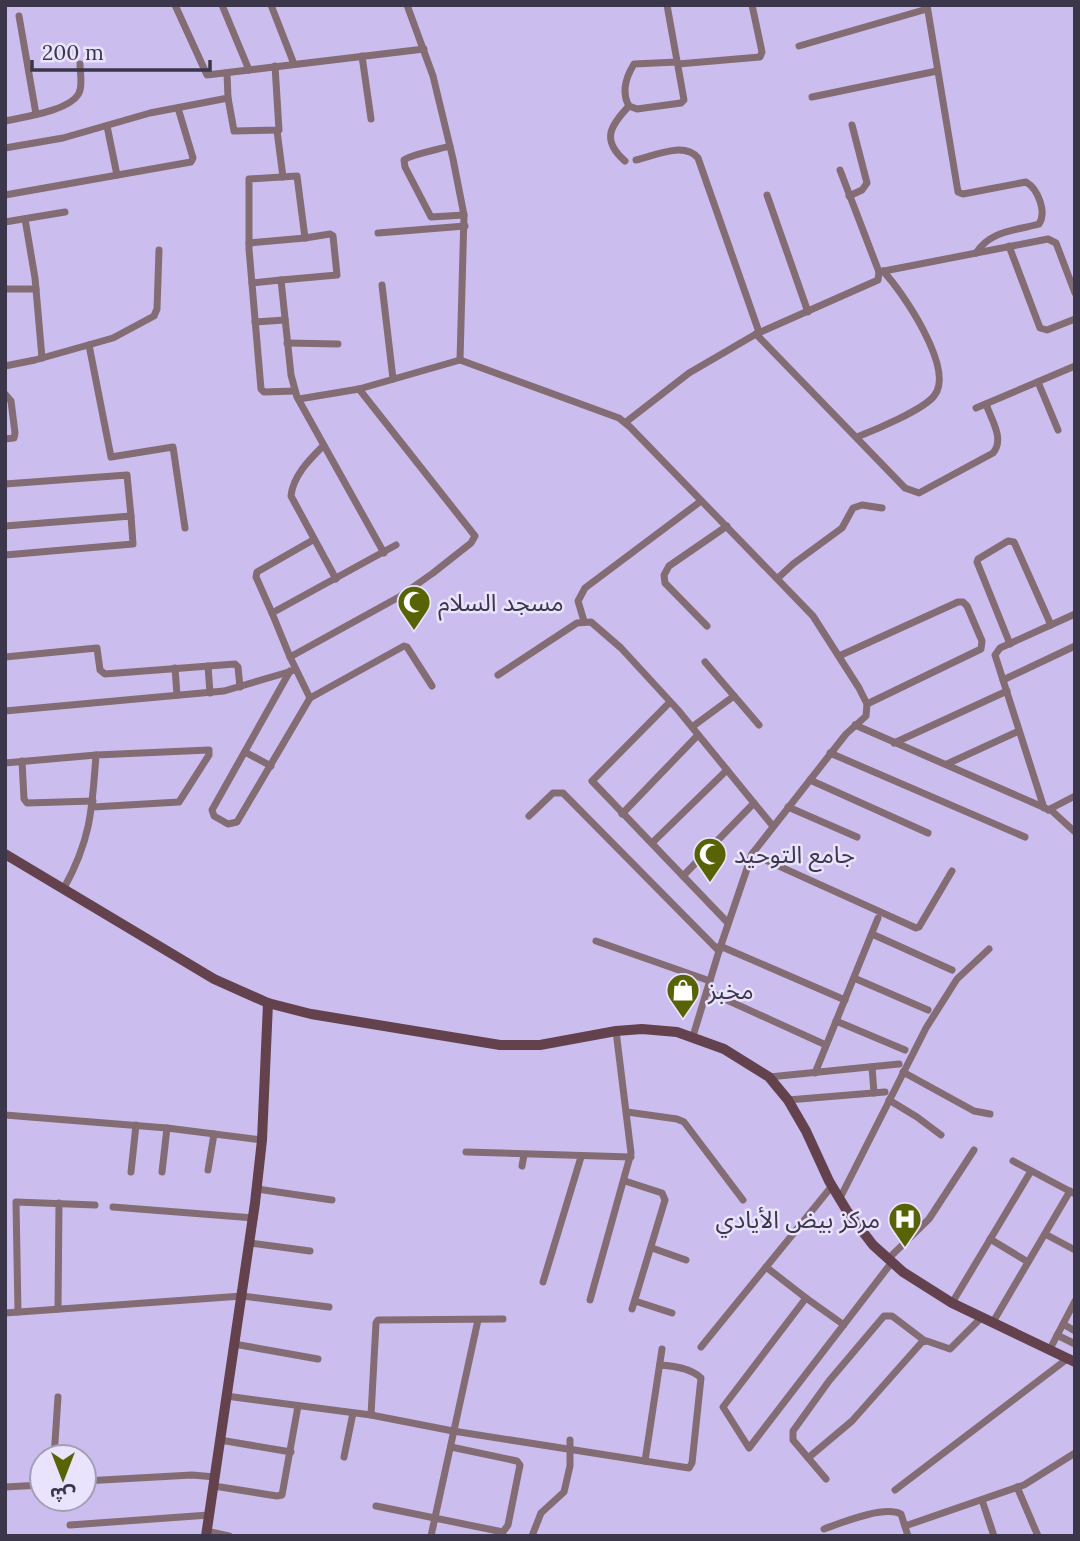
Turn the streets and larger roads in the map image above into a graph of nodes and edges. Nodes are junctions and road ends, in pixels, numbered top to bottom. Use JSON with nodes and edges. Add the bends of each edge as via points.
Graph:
{"nodes":[{"id":1,"x":174,"y":5,"type":"edge"},
{"id":2,"x":222,"y":5,"type":"edge"},
{"id":3,"x":271,"y":5,"type":"edge"},
{"id":4,"x":407,"y":5,"type":"edge"},
{"id":5,"x":667,"y":5,"type":"edge"},
{"id":6,"x":752,"y":5,"type":"edge"},
{"id":7,"x":927,"y":7,"type":"edge"},
{"id":8,"x":19,"y":16,"type":"dead end"},
{"id":9,"x":799,"y":46,"type":"dead end"},
{"id":10,"x":424,"y":49,"type":"junction"},
{"id":11,"x":362,"y":56,"type":"junction"},
{"id":12,"x":678,"y":63,"type":"junction"},
{"id":13,"x":80,"y":64,"type":"dead end"},
{"id":14,"x":294,"y":64,"type":"junction"},
{"id":15,"x":275,"y":66,"type":"junction"},
{"id":16,"x":249,"y":70,"type":"junction"},
{"id":17,"x":937,"y":71,"type":"junction"},
{"id":18,"x":227,"y":73,"type":"junction"},
{"id":19,"x":812,"y":97,"type":"dead end"},
{"id":20,"x":228,"y":98,"type":"junction"},
{"id":21,"x":629,"y":106,"type":"junction"},
{"id":22,"x":178,"y":108,"type":"junction"},
{"id":23,"x":36,"y":114,"type":"junction"},
{"id":24,"x":371,"y":119,"type":"dead end"},
{"id":25,"x":5,"y":121,"type":"edge"},
{"id":26,"x":852,"y":125,"type":"dead end"},
{"id":27,"x":107,"y":126,"type":"junction"},
{"id":28,"x":277,"y":131,"type":"junction"},
{"id":29,"x":450,"y":146,"type":"junction"},
{"id":30,"x":5,"y":148,"type":"edge"},
{"id":31,"x":636,"y":160,"type":"dead end"},
{"id":32,"x":625,"y":161,"type":"dead end"},
{"id":33,"x":840,"y":170,"type":"dead end"},
{"id":34,"x":117,"y":175,"type":"junction"},
{"id":35,"x":283,"y":177,"type":"junction"},
{"id":36,"x":5,"y":195,"type":"edge"},
{"id":37,"x":767,"y":195,"type":"dead end"},
{"id":38,"x":849,"y":196,"type":"junction"},
{"id":39,"x":65,"y":212,"type":"dead end"},
{"id":40,"x":464,"y":215,"type":"junction"},
{"id":41,"x":25,"y":219,"type":"junction"},
{"id":42,"x":5,"y":222,"type":"edge"},
{"id":43,"x":465,"y":226,"type":"junction"},
{"id":44,"x":378,"y":233,"type":"dead end"},
{"id":45,"x":304,"y":238,"type":"junction"},
{"id":46,"x":249,"y":243,"type":"junction"},
{"id":47,"x":1009,"y":246,"type":"junction"},
{"id":48,"x":159,"y":250,"type":"dead end"},
{"id":49,"x":975,"y":253,"type":"junction"},
{"id":50,"x":881,"y":272,"type":"junction"},
{"id":51,"x":281,"y":280,"type":"junction"},
{"id":52,"x":252,"y":283,"type":"junction"},
{"id":53,"x":382,"y":285,"type":"dead end"},
{"id":54,"x":5,"y":289,"type":"edge"},
{"id":55,"x":36,"y":289,"type":"junction"},
{"id":56,"x":1075,"y":293,"type":"edge"},
{"id":57,"x":808,"y":312,"type":"junction"},
{"id":58,"x":285,"y":320,"type":"junction"},
{"id":59,"x":1075,"y":320,"type":"edge"},
{"id":60,"x":255,"y":322,"type":"junction"},
{"id":61,"x":757,"y":333,"type":"junction"},
{"id":62,"x":288,"y":343,"type":"junction"},
{"id":63,"x":338,"y":344,"type":"dead end"},
{"id":64,"x":89,"y":345,"type":"junction"},
{"id":65,"x":42,"y":358,"type":"junction"},
{"id":66,"x":460,"y":360,"type":"junction"},
{"id":67,"x":5,"y":366,"type":"edge"},
{"id":68,"x":1075,"y":366,"type":"edge"},
{"id":69,"x":393,"y":379,"type":"junction"},
{"id":70,"x":1038,"y":382,"type":"junction"},
{"id":71,"x":359,"y":389,"type":"junction"},
{"id":72,"x":5,"y":394,"type":"edge"},
{"id":73,"x":297,"y":395,"type":"junction"},
{"id":74,"x":986,"y":404,"type":"junction"},
{"id":75,"x":976,"y":408,"type":"dead end"},
{"id":76,"x":626,"y":422,"type":"junction"},
{"id":77,"x":1058,"y":430,"type":"dead end"},
{"id":78,"x":857,"y":437,"type":"junction"},
{"id":79,"x":5,"y":439,"type":"edge"},
{"id":80,"x":323,"y":446,"type":"junction"},
{"id":81,"x":5,"y":484,"type":"edge"},
{"id":82,"x":701,"y":501,"type":"junction"},
{"id":83,"x":882,"y":508,"type":"dead end"},
{"id":84,"x":131,"y":516,"type":"junction"},
{"id":85,"x":5,"y":526,"type":"edge"},
{"id":86,"x":727,"y":526,"type":"junction"},
{"id":87,"x":185,"y":528,"type":"dead end"},
{"id":88,"x":313,"y":540,"type":"junction"},
{"id":89,"x":396,"y":545,"type":"dead end"},
{"id":90,"x":384,"y":553,"type":"junction"},
{"id":91,"x":5,"y":555,"type":"edge"},
{"id":92,"x":778,"y":578,"type":"junction"},
{"id":93,"x":336,"y":579,"type":"junction"},
{"id":94,"x":272,"y":613,"type":"junction"},
{"id":95,"x":1075,"y":614,"type":"edge"},
{"id":96,"x":584,"y":621,"type":"junction"},
{"id":97,"x":1051,"y":625,"type":"junction"},
{"id":98,"x":707,"y":626,"type":"dead end"},
{"id":99,"x":1010,"y":644,"type":"junction"},
{"id":100,"x":1075,"y":646,"type":"edge"},
{"id":101,"x":839,"y":656,"type":"junction"},
{"id":102,"x":5,"y":657,"type":"edge"},
{"id":103,"x":290,"y":657,"type":"junction"},
{"id":104,"x":705,"y":662,"type":"dead end"},
{"id":105,"x":208,"y":666,"type":"junction"},
{"id":106,"x":175,"y":668,"type":"junction"},
{"id":107,"x":293,"y":670,"type":"junction"},
{"id":108,"x":498,"y":674,"type":"dead end"},
{"id":109,"x":1003,"y":680,"type":"junction"},
{"id":110,"x":432,"y":686,"type":"dead end"},
{"id":111,"x":240,"y":687,"type":"junction"},
{"id":112,"x":1007,"y":691,"type":"junction"},
{"id":113,"x":211,"y":693,"type":"junction"},
{"id":114,"x":177,"y":695,"type":"junction"},
{"id":115,"x":734,"y":695,"type":"junction"},
{"id":116,"x":310,"y":698,"type":"junction"},
{"id":117,"x":670,"y":702,"type":"junction"},
{"id":118,"x":867,"y":704,"type":"junction"},
{"id":119,"x":5,"y":711,"type":"edge"},
{"id":120,"x":759,"y":725,"type":"dead end"},
{"id":121,"x":855,"y":725,"type":"junction"},
{"id":122,"x":692,"y":727,"type":"junction"},
{"id":123,"x":1019,"y":731,"type":"junction"},
{"id":124,"x":698,"y":735,"type":"junction"},
{"id":125,"x":894,"y":743,"type":"junction"},
{"id":126,"x":245,"y":752,"type":"junction"},
{"id":127,"x":830,"y":753,"type":"junction"},
{"id":128,"x":96,"y":755,"type":"junction"},
{"id":129,"x":22,"y":761,"type":"junction"},
{"id":130,"x":5,"y":763,"type":"edge"},
{"id":131,"x":947,"y":764,"type":"junction"},
{"id":132,"x":271,"y":766,"type":"junction"},
{"id":133,"x":727,"y":770,"type":"junction"},
{"id":134,"x":810,"y":780,"type":"junction"},
{"id":135,"x":1075,"y":796,"type":"edge"},
{"id":136,"x":754,"y":803,"type":"junction"},
{"id":137,"x":93,"y":804,"type":"junction"},
{"id":138,"x":789,"y":807,"type":"junction"},
{"id":139,"x":1046,"y":809,"type":"junction"},
{"id":140,"x":622,"y":814,"type":"junction"},
{"id":141,"x":529,"y":816,"type":"dead end"},
{"id":142,"x":772,"y":825,"type":"junction"},
{"id":143,"x":1075,"y":832,"type":"edge"},
{"id":144,"x":928,"y":833,"type":"dead end"},
{"id":145,"x":857,"y":837,"type":"dead end"},
{"id":146,"x":1025,"y":837,"type":"dead end"},
{"id":147,"x":652,"y":843,"type":"junction"},
{"id":148,"x":752,"y":853,"type":"junction"},
{"id":149,"x":5,"y":854,"type":"edge"},
{"id":150,"x":952,"y":871,"type":"dead end"},
{"id":151,"x":683,"y":876,"type":"junction"},
{"id":152,"x":64,"y":888,"type":"junction"},
{"id":153,"x":878,"y":918,"type":"dead end"},
{"id":154,"x":728,"y":923,"type":"junction"},
{"id":155,"x":872,"y":934,"type":"junction"},
{"id":156,"x":596,"y":941,"type":"dead end"},
{"id":157,"x":719,"y":948,"type":"junction"},
{"id":158,"x":989,"y":949,"type":"dead end"},
{"id":159,"x":952,"y":970,"type":"dead end"},
{"id":160,"x":854,"y":978,"type":"junction"},
{"id":161,"x":710,"y":981,"type":"junction"},
{"id":162,"x":707,"y":991,"type":"junction"},
{"id":163,"x":845,"y":1000,"type":"junction"},
{"id":164,"x":268,"y":1003,"type":"junction"},
{"id":165,"x":928,"y":1010,"type":"dead end"},
{"id":166,"x":836,"y":1021,"type":"junction"},
{"id":167,"x":617,"y":1031,"type":"junction"},
{"id":168,"x":693,"y":1037,"type":"junction"},
{"id":169,"x":826,"y":1045,"type":"junction"},
{"id":170,"x":905,"y":1050,"type":"dead end"},
{"id":171,"x":872,"y":1067,"type":"junction"},
{"id":172,"x":901,"y":1068,"type":"junction"},
{"id":173,"x":815,"y":1073,"type":"junction"},
{"id":174,"x":769,"y":1077,"type":"junction"},
{"id":175,"x":874,"y":1093,"type":"junction"},
{"id":176,"x":887,"y":1096,"type":"junction"},
{"id":177,"x":788,"y":1100,"type":"junction"},
{"id":178,"x":627,"y":1112,"type":"junction"},
{"id":179,"x":990,"y":1114,"type":"dead end"},
{"id":180,"x":5,"y":1115,"type":"edge"},
{"id":181,"x":136,"y":1125,"type":"junction"},
{"id":182,"x":167,"y":1128,"type":"junction"},
{"id":183,"x":214,"y":1134,"type":"junction"},
{"id":184,"x":941,"y":1135,"type":"dead end"},
{"id":185,"x":262,"y":1140,"type":"junction"},
{"id":186,"x":974,"y":1150,"type":"dead end"},
{"id":187,"x":467,"y":1152,"type":"dead end"},
{"id":188,"x":524,"y":1155,"type":"junction"},
{"id":189,"x":581,"y":1157,"type":"junction"},
{"id":190,"x":631,"y":1157,"type":"junction"},
{"id":191,"x":1013,"y":1161,"type":"dead end"},
{"id":192,"x":522,"y":1166,"type":"dead end"},
{"id":193,"x":208,"y":1170,"type":"dead end"},
{"id":194,"x":162,"y":1171,"type":"dead end"},
{"id":195,"x":1031,"y":1171,"type":"junction"},
{"id":196,"x":131,"y":1172,"type":"dead end"},
{"id":197,"x":625,"y":1181,"type":"junction"},
{"id":198,"x":832,"y":1186,"type":"junction"},
{"id":199,"x":257,"y":1189,"type":"junction"},
{"id":200,"x":1072,"y":1192,"type":"edge"},
{"id":201,"x":332,"y":1200,"type":"dead end"},
{"id":202,"x":743,"y":1200,"type":"dead end"},
{"id":203,"x":839,"y":1200,"type":"junction"},
{"id":204,"x":59,"y":1203,"type":"junction"},
{"id":205,"x":95,"y":1205,"type":"dead end"},
{"id":206,"x":113,"y":1207,"type":"dead end"},
{"id":207,"x":254,"y":1217,"type":"junction"},
{"id":208,"x":1045,"y":1234,"type":"junction"},
{"id":209,"x":990,"y":1239,"type":"junction"},
{"id":210,"x":250,"y":1243,"type":"junction"},
{"id":211,"x":652,"y":1248,"type":"junction"},
{"id":212,"x":1075,"y":1250,"type":"edge"},
{"id":213,"x":310,"y":1251,"type":"dead end"},
{"id":214,"x":686,"y":1260,"type":"dead end"},
{"id":215,"x":890,"y":1261,"type":"junction"},
{"id":216,"x":1028,"y":1262,"type":"junction"},
{"id":217,"x":766,"y":1267,"type":"junction"},
{"id":218,"x":543,"y":1282,"type":"dead end"},
{"id":219,"x":242,"y":1296,"type":"junction"},
{"id":220,"x":806,"y":1298,"type":"junction"},
{"id":221,"x":590,"y":1300,"type":"dead end"},
{"id":222,"x":1075,"y":1301,"type":"edge"},
{"id":223,"x":951,"y":1303,"type":"junction"},
{"id":224,"x":329,"y":1307,"type":"dead end"},
{"id":225,"x":58,"y":1309,"type":"junction"},
{"id":226,"x":18,"y":1312,"type":"junction"},
{"id":227,"x":5,"y":1313,"type":"edge"},
{"id":228,"x":672,"y":1313,"type":"dead end"},
{"id":229,"x":503,"y":1319,"type":"dead end"},
{"id":230,"x":478,"y":1320,"type":"junction"},
{"id":231,"x":987,"y":1320,"type":"junction"},
{"id":232,"x":1063,"y":1324,"type":"junction"},
{"id":233,"x":844,"y":1325,"type":"junction"},
{"id":234,"x":1075,"y":1331,"type":"edge"},
{"id":235,"x":1057,"y":1335,"type":"junction"},
{"id":236,"x":925,"y":1340,"type":"junction"},
{"id":237,"x":234,"y":1344,"type":"junction"},
{"id":238,"x":1075,"y":1344,"type":"edge"},
{"id":239,"x":701,"y":1347,"type":"dead end"},
{"id":240,"x":662,"y":1349,"type":"dead end"},
{"id":241,"x":1050,"y":1349,"type":"junction"},
{"id":242,"x":318,"y":1359,"type":"dead end"},
{"id":243,"x":1071,"y":1360,"type":"edge"},
{"id":244,"x":660,"y":1365,"type":"junction"},
{"id":245,"x":58,"y":1396,"type":"dead end"},
{"id":246,"x":226,"y":1396,"type":"junction"},
{"id":247,"x":298,"y":1406,"type":"junction"},
{"id":248,"x":353,"y":1413,"type":"junction"},
{"id":249,"x":371,"y":1415,"type":"junction"},
{"id":250,"x":453,"y":1431,"type":"junction"},
{"id":251,"x":220,"y":1440,"type":"junction"},
{"id":252,"x":570,"y":1440,"type":"dead end"},
{"id":253,"x":55,"y":1443,"type":"edge"},
{"id":254,"x":451,"y":1447,"type":"junction"},
{"id":255,"x":570,"y":1450,"type":"junction"},
{"id":256,"x":291,"y":1452,"type":"junction"},
{"id":257,"x":1075,"y":1453,"type":"edge"},
{"id":258,"x":344,"y":1457,"type":"dead end"},
{"id":259,"x":808,"y":1458,"type":"junction"},
{"id":260,"x":645,"y":1461,"type":"junction"},
{"id":261,"x":826,"y":1479,"type":"dead end"},
{"id":262,"x":98,"y":1481,"type":"edge"},
{"id":263,"x":214,"y":1481,"type":"junction"},
{"id":264,"x":28,"y":1486,"type":"edge"},
{"id":265,"x":5,"y":1487,"type":"edge"},
{"id":266,"x":1017,"y":1488,"type":"junction"},
{"id":267,"x":895,"y":1490,"type":"dead end"},
{"id":268,"x":982,"y":1500,"type":"junction"},
{"id":269,"x":376,"y":1506,"type":"dead end"},
{"id":270,"x":209,"y":1516,"type":"junction"},
{"id":271,"x":435,"y":1519,"type":"junction"},
{"id":272,"x":70,"y":1525,"type":"dead end"},
{"id":273,"x":905,"y":1526,"type":"junction"},
{"id":274,"x":824,"y":1529,"type":"dead end"},
{"id":275,"x":206,"y":1534,"type":"edge"},
{"id":276,"x":229,"y":1536,"type":"edge"},
{"id":277,"x":431,"y":1536,"type":"edge"},
{"id":278,"x":531,"y":1536,"type":"edge"},
{"id":279,"x":908,"y":1536,"type":"edge"},
{"id":280,"x":994,"y":1536,"type":"edge"},
{"id":281,"x":1038,"y":1536,"type":"edge"}],
"edges":[{"from":1,"to":18,"type":"street","via":[[205,74]]},
{"from":2,"to":16,"type":"street"},
{"from":3,"to":14,"type":"street"},
{"from":4,"to":10,"type":"street"},
{"from":5,"to":12,"type":"street"},
{"from":6,"to":12,"type":"street","via":[[760,57]]},
{"from":7,"to":9,"type":"street"},
{"from":7,"to":17,"type":"street"},
{"from":8,"to":23,"type":"street"},
{"from":10,"to":11,"type":"street"},
{"from":10,"to":29,"type":"street"},
{"from":11,"to":14,"type":"street"},
{"from":11,"to":24,"type":"street"},
{"from":12,"to":21,"type":"street","via":[[634,64],[624,94]]},
{"from":12,"to":21,"type":"street","via":[[683,102],[637,109]]},
{"from":13,"to":23,"type":"street","via":[[78,95]]},
{"from":14,"to":15,"type":"street"},
{"from":15,"to":16,"type":"street"},
{"from":15,"to":28,"type":"street"},
{"from":16,"to":18,"type":"street"},
{"from":17,"to":19,"type":"street"},
{"from":17,"to":49,"type":"street","via":[[958,192],[1026,182],[1041,206],[1039,224],[999,234]]},
{"from":18,"to":20,"type":"street"},
{"from":20,"to":22,"type":"street"},
{"from":20,"to":28,"type":"street","via":[[234,131]]},
{"from":21,"to":32,"type":"street","via":[[613,124],[610,136],[613,149]]},
{"from":22,"to":27,"type":"street"},
{"from":22,"to":34,"type":"street","via":[[192,161]]},
{"from":23,"to":25,"type":"street"},
{"from":26,"to":38,"type":"street","via":[[867,183]]},
{"from":27,"to":30,"type":"street"},
{"from":27,"to":34,"type":"street"},
{"from":28,"to":35,"type":"street"},
{"from":29,"to":40,"type":"street"},
{"from":29,"to":40,"type":"street","via":[[408,156],[405,167],[431,217]]},
{"from":31,"to":61,"type":"street","via":[[682,149],[695,154]]},
{"from":33,"to":38,"type":"street"},
{"from":34,"to":36,"type":"street"},
{"from":35,"to":45,"type":"street","via":[[299,178]]},
{"from":35,"to":46,"type":"street","via":[[248,181]]},
{"from":37,"to":57,"type":"street"},
{"from":38,"to":50,"type":"street"},
{"from":39,"to":41,"type":"street"},
{"from":40,"to":43,"type":"street"},
{"from":41,"to":42,"type":"street"},
{"from":41,"to":55,"type":"street"},
{"from":43,"to":44,"type":"street"},
{"from":43,"to":66,"type":"street"},
{"from":45,"to":46,"type":"street"},
{"from":45,"to":51,"type":"street","via":[[333,235],[337,275]]},
{"from":46,"to":52,"type":"street"},
{"from":47,"to":49,"type":"street"},
{"from":47,"to":56,"type":"street","via":[[1052,240]]},
{"from":47,"to":59,"type":"street","via":[[1040,328],[1047,330]]},
{"from":48,"to":64,"type":"street","via":[[156,314],[120,335]]},
{"from":49,"to":50,"type":"street"},
{"from":50,"to":57,"type":"street","via":[[876,282]]},
{"from":50,"to":78,"type":"street","via":[[898,288],[919,323],[935,358],[938,388],[917,408]]},
{"from":51,"to":52,"type":"street"},
{"from":51,"to":58,"type":"street"},
{"from":52,"to":60,"type":"street"},
{"from":53,"to":69,"type":"street"},
{"from":54,"to":55,"type":"street"},
{"from":55,"to":65,"type":"street"},
{"from":57,"to":61,"type":"street"},
{"from":58,"to":60,"type":"street"},
{"from":58,"to":62,"type":"street"},
{"from":60,"to":73,"type":"street","via":[[261,390]]},
{"from":61,"to":76,"type":"street","via":[[690,373]]},
{"from":61,"to":78,"type":"street"},
{"from":62,"to":63,"type":"street"},
{"from":62,"to":73,"type":"street"},
{"from":64,"to":65,"type":"street"},
{"from":64,"to":87,"type":"street","via":[[111,457],[174,449]]},
{"from":65,"to":67,"type":"street"},
{"from":66,"to":69,"type":"street"},
{"from":66,"to":76,"type":"street"},
{"from":68,"to":70,"type":"street"},
{"from":69,"to":71,"type":"street"},
{"from":70,"to":74,"type":"street"},
{"from":70,"to":77,"type":"street"},
{"from":71,"to":73,"type":"street"},
{"from":71,"to":103,"type":"street","via":[[475,536],[418,585]]},
{"from":72,"to":79,"type":"street","via":[[11,401],[15,433]]},
{"from":73,"to":80,"type":"street"},
{"from":74,"to":75,"type":"street"},
{"from":74,"to":78,"type":"street","via":[[998,448],[919,493],[905,488]]},
{"from":76,"to":82,"type":"street"},
{"from":80,"to":88,"type":"street","via":[[303,468],[290,493]]},
{"from":80,"to":90,"type":"street"},
{"from":81,"to":84,"type":"street","via":[[127,475]]},
{"from":82,"to":86,"type":"street"},
{"from":82,"to":96,"type":"street","via":[[585,588],[578,601]]},
{"from":83,"to":92,"type":"street","via":[[853,508],[842,528]]},
{"from":84,"to":85,"type":"street"},
{"from":84,"to":91,"type":"street","via":[[133,544]]},
{"from":86,"to":92,"type":"street"},
{"from":86,"to":98,"type":"street","via":[[669,566],[664,575],[665,583]]},
{"from":88,"to":93,"type":"street"},
{"from":88,"to":94,"type":"street","via":[[257,572]]},
{"from":89,"to":90,"type":"street"},
{"from":90,"to":93,"type":"street"},
{"from":92,"to":101,"type":"street","via":[[813,616]]},
{"from":93,"to":94,"type":"street"},
{"from":94,"to":103,"type":"street"},
{"from":95,"to":97,"type":"street"},
{"from":96,"to":108,"type":"street"},
{"from":96,"to":117,"type":"street","via":[[614,642]]},
{"from":97,"to":99,"type":"street"},
{"from":97,"to":99,"type":"street","via":[[1014,542],[1008,541],[977,562]]},
{"from":99,"to":109,"type":"street","via":[[995,654]]},
{"from":100,"to":109,"type":"street"},
{"from":101,"to":118,"type":"street"},
{"from":101,"to":118,"type":"street","via":[[958,602],[967,606],[982,641],[978,652]]},
{"from":102,"to":106,"type":"street","via":[[97,648],[103,673]]},
{"from":103,"to":107,"type":"street"},
{"from":104,"to":115,"type":"street"},
{"from":105,"to":106,"type":"street"},
{"from":105,"to":111,"type":"street","via":[[236,664]]},
{"from":105,"to":113,"type":"street"},
{"from":106,"to":114,"type":"street"},
{"from":107,"to":111,"type":"street"},
{"from":107,"to":116,"type":"street"},
{"from":107,"to":126,"type":"street"},
{"from":109,"to":112,"type":"street"},
{"from":110,"to":116,"type":"street","via":[[404,646]]},
{"from":111,"to":113,"type":"street"},
{"from":112,"to":123,"type":"street"},
{"from":112,"to":125,"type":"street"},
{"from":113,"to":114,"type":"street"},
{"from":114,"to":119,"type":"street"},
{"from":115,"to":120,"type":"street"},
{"from":115,"to":122,"type":"street"},
{"from":116,"to":132,"type":"street"},
{"from":117,"to":122,"type":"street"},
{"from":117,"to":140,"type":"street","via":[[593,779]]},
{"from":118,"to":121,"type":"street","via":[[866,716]]},
{"from":121,"to":125,"type":"street"},
{"from":121,"to":127,"type":"street"},
{"from":122,"to":124,"type":"street"},
{"from":123,"to":131,"type":"street"},
{"from":123,"to":139,"type":"street"},
{"from":124,"to":133,"type":"street"},
{"from":124,"to":140,"type":"street"},
{"from":125,"to":131,"type":"street"},
{"from":126,"to":132,"type":"street"},
{"from":126,"to":132,"type":"street","via":[[212,810],[230,825],[236,824]]},
{"from":127,"to":134,"type":"street"},
{"from":127,"to":146,"type":"street"},
{"from":128,"to":129,"type":"street"},
{"from":128,"to":137,"type":"street"},
{"from":128,"to":137,"type":"street","via":[[210,752],[179,802]]},
{"from":129,"to":130,"type":"street"},
{"from":129,"to":137,"type":"street","via":[[27,803]]},
{"from":131,"to":139,"type":"street"},
{"from":133,"to":136,"type":"street"},
{"from":133,"to":147,"type":"street"},
{"from":134,"to":138,"type":"street"},
{"from":134,"to":144,"type":"street"},
{"from":135,"to":139,"type":"street"},
{"from":136,"to":142,"type":"street"},
{"from":136,"to":151,"type":"street"},
{"from":137,"to":152,"type":"street","via":[[81,856]]},
{"from":138,"to":142,"type":"street"},
{"from":138,"to":145,"type":"street"},
{"from":139,"to":143,"type":"street"},
{"from":140,"to":147,"type":"street"},
{"from":141,"to":157,"type":"street","via":[[553,793],[563,793]]},
{"from":142,"to":148,"type":"street"},
{"from":147,"to":151,"type":"street"},
{"from":148,"to":150,"type":"street","via":[[916,928]]},
{"from":148,"to":154,"type":"street"},
{"from":149,"to":152,"type":"street"},
{"from":151,"to":154,"type":"street"},
{"from":152,"to":164,"type":"street","via":[[214,979]]},
{"from":153,"to":155,"type":"street"},
{"from":154,"to":157,"type":"street"},
{"from":155,"to":159,"type":"street"},
{"from":155,"to":160,"type":"street"},
{"from":156,"to":161,"type":"street"},
{"from":157,"to":161,"type":"street"},
{"from":157,"to":163,"type":"street"},
{"from":158,"to":172,"type":"street","via":[[957,979]]},
{"from":160,"to":163,"type":"street"},
{"from":160,"to":165,"type":"street"},
{"from":161,"to":162,"type":"street"},
{"from":162,"to":168,"type":"street"},
{"from":162,"to":169,"type":"street"},
{"from":163,"to":166,"type":"street"},
{"from":164,"to":167,"type":"street","via":[[500,1045],[540,1045]]},
{"from":164,"to":185,"type":"street"},
{"from":166,"to":169,"type":"street"},
{"from":166,"to":170,"type":"street"},
{"from":167,"to":168,"type":"street","via":[[642,1029]]},
{"from":167,"to":178,"type":"street"},
{"from":168,"to":174,"type":"street","via":[[724,1048]]},
{"from":169,"to":173,"type":"street"},
{"from":171,"to":172,"type":"street"},
{"from":171,"to":173,"type":"street"},
{"from":171,"to":175,"type":"street"},
{"from":172,"to":176,"type":"street"},
{"from":172,"to":179,"type":"street","via":[[974,1111]]},
{"from":173,"to":174,"type":"street"},
{"from":174,"to":177,"type":"street"},
{"from":175,"to":176,"type":"street"},
{"from":175,"to":177,"type":"street"},
{"from":176,"to":184,"type":"street"},
{"from":176,"to":203,"type":"street"},
{"from":177,"to":198,"type":"street"},
{"from":178,"to":190,"type":"street"},
{"from":178,"to":202,"type":"street","via":[[684,1122]]},
{"from":180,"to":181,"type":"street"},
{"from":181,"to":182,"type":"street"},
{"from":181,"to":196,"type":"street"},
{"from":182,"to":183,"type":"street"},
{"from":182,"to":194,"type":"street"},
{"from":183,"to":185,"type":"street"},
{"from":183,"to":193,"type":"street"},
{"from":185,"to":199,"type":"street"},
{"from":186,"to":215,"type":"street","via":[[935,1211]]},
{"from":187,"to":188,"type":"street"},
{"from":188,"to":189,"type":"street"},
{"from":188,"to":192,"type":"street"},
{"from":189,"to":190,"type":"street"},
{"from":189,"to":218,"type":"street"},
{"from":190,"to":197,"type":"street"},
{"from":191,"to":195,"type":"street"},
{"from":195,"to":200,"type":"street"},
{"from":195,"to":209,"type":"street"},
{"from":197,"to":211,"type":"street","via":[[664,1197]]},
{"from":197,"to":221,"type":"street"},
{"from":198,"to":203,"type":"street"},
{"from":198,"to":217,"type":"street"},
{"from":199,"to":201,"type":"street"},
{"from":199,"to":207,"type":"street"},
{"from":200,"to":208,"type":"street"},
{"from":203,"to":215,"type":"street"},
{"from":204,"to":205,"type":"street"},
{"from":204,"to":225,"type":"street"},
{"from":204,"to":226,"type":"street","via":[[15,1204]]},
{"from":206,"to":207,"type":"street"},
{"from":207,"to":210,"type":"street"},
{"from":208,"to":212,"type":"street"},
{"from":208,"to":216,"type":"street"},
{"from":209,"to":216,"type":"street"},
{"from":209,"to":223,"type":"street"},
{"from":210,"to":213,"type":"street"},
{"from":210,"to":219,"type":"street"},
{"from":211,"to":214,"type":"street"},
{"from":211,"to":228,"type":"street","via":[[633,1305]]},
{"from":215,"to":223,"type":"street"},
{"from":215,"to":233,"type":"street"},
{"from":216,"to":231,"type":"street"},
{"from":217,"to":220,"type":"street"},
{"from":217,"to":239,"type":"street"},
{"from":219,"to":224,"type":"street"},
{"from":219,"to":225,"type":"street"},
{"from":219,"to":237,"type":"street"},
{"from":220,"to":233,"type":"street"},
{"from":220,"to":233,"type":"street","via":[[723,1407],[749,1448]]},
{"from":222,"to":232,"type":"street"},
{"from":223,"to":231,"type":"street"},
{"from":225,"to":226,"type":"street"},
{"from":226,"to":227,"type":"street"},
{"from":229,"to":230,"type":"street"},
{"from":230,"to":249,"type":"street","via":[[377,1321]]},
{"from":230,"to":250,"type":"street"},
{"from":231,"to":236,"type":"street","via":[[950,1349]]},
{"from":231,"to":241,"type":"street"},
{"from":232,"to":234,"type":"street"},
{"from":232,"to":235,"type":"street"},
{"from":235,"to":238,"type":"street"},
{"from":235,"to":241,"type":"street"},
{"from":236,"to":259,"type":"street","via":[[852,1421]]},
{"from":236,"to":259,"type":"street","via":[[892,1316],[884,1316],[875,1325],[793,1431],[793,1440]]},
{"from":237,"to":242,"type":"street"},
{"from":237,"to":246,"type":"street"},
{"from":240,"to":244,"type":"street"},
{"from":241,"to":243,"type":"street"},
{"from":243,"to":267,"type":"street"},
{"from":244,"to":260,"type":"street"},
{"from":244,"to":260,"type":"street","via":[[701,1378],[692,1463],[685,1469]]},
{"from":245,"to":253,"type":"street"},
{"from":246,"to":247,"type":"street"},
{"from":246,"to":251,"type":"street"},
{"from":247,"to":248,"type":"street"},
{"from":247,"to":256,"type":"street"},
{"from":248,"to":249,"type":"street"},
{"from":248,"to":258,"type":"street"},
{"from":249,"to":250,"type":"street"},
{"from":250,"to":254,"type":"street"},
{"from":250,"to":255,"type":"street"},
{"from":251,"to":256,"type":"street"},
{"from":251,"to":263,"type":"street"},
{"from":252,"to":255,"type":"street"},
{"from":254,"to":271,"type":"street"},
{"from":254,"to":271,"type":"street","via":[[517,1461],[520,1470],[508,1525],[503,1532]]},
{"from":255,"to":260,"type":"street"},
{"from":255,"to":278,"type":"street","via":[[564,1492],[541,1513]]},
{"from":256,"to":263,"type":"street","via":[[281,1496]]},
{"from":257,"to":266,"type":"street"},
{"from":259,"to":261,"type":"street"},
{"from":262,"to":263,"type":"street","via":[[192,1475]]},
{"from":263,"to":270,"type":"street"},
{"from":264,"to":265,"type":"street"},
{"from":266,"to":268,"type":"street"},
{"from":266,"to":281,"type":"street"},
{"from":268,"to":273,"type":"street"},
{"from":268,"to":280,"type":"street"},
{"from":269,"to":271,"type":"street"},
{"from":270,"to":272,"type":"street"},
{"from":270,"to":275,"type":"street"},
{"from":271,"to":277,"type":"street"},
{"from":273,"to":274,"type":"street","via":[[895,1511],[857,1517]]},
{"from":273,"to":279,"type":"street"},
{"from":275,"to":276,"type":"street"}]}
